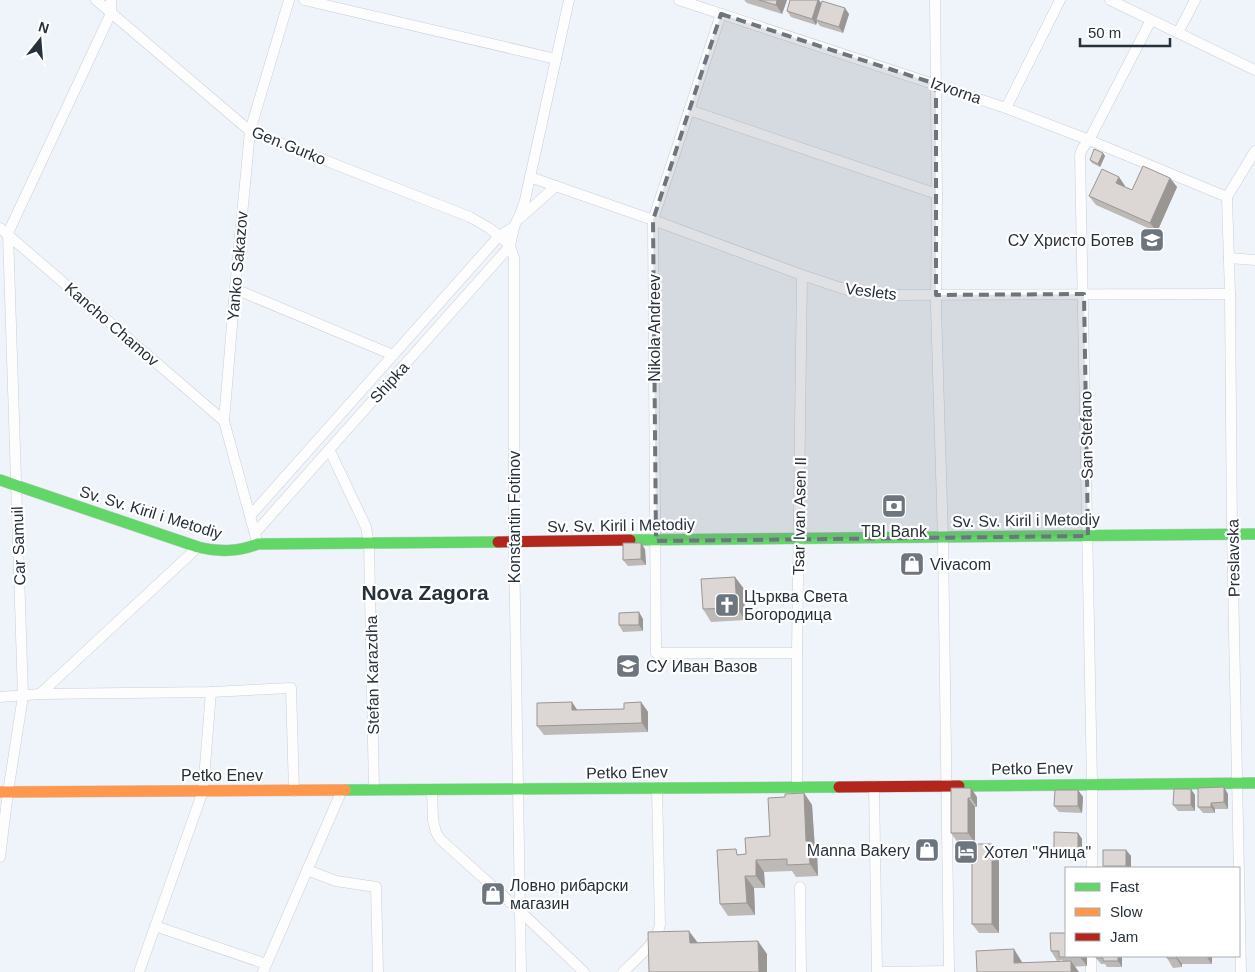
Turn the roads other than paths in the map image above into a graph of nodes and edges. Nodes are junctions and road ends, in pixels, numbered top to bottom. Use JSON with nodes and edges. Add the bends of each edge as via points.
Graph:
{"nodes":[{"id":1,"x":96,"y":0,"type":"edge"},
{"id":2,"x":111,"y":0,"type":"edge"},
{"id":3,"x":289,"y":0,"type":"edge"},
{"id":4,"x":304,"y":0,"type":"edge"},
{"id":5,"x":569,"y":0,"type":"edge"},
{"id":6,"x":679,"y":0,"type":"edge"},
{"id":7,"x":935,"y":0,"type":"edge"},
{"id":8,"x":1060,"y":0,"type":"edge"},
{"id":9,"x":1110,"y":0,"type":"edge"},
{"id":10,"x":1195,"y":0,"type":"edge"},
{"id":11,"x":111,"y":13,"type":"junction"},
{"id":12,"x":721,"y":14,"type":"junction"},
{"id":13,"x":1151,"y":20,"type":"junction"},
{"id":14,"x":1178,"y":33,"type":"junction"},
{"id":15,"x":556,"y":59,"type":"junction"},
{"id":16,"x":1255,"y":70,"type":"edge"},
{"id":17,"x":936,"y":84,"type":"junction"},
{"id":18,"x":1006,"y":108,"type":"junction"},
{"id":19,"x":689,"y":110,"type":"junction"},
{"id":20,"x":250,"y":131,"type":"junction"},
{"id":21,"x":1089,"y":140,"type":"junction"},
{"id":22,"x":1255,"y":151,"type":"edge"},
{"id":23,"x":530,"y":177,"type":"junction"},
{"id":24,"x":556,"y":186,"type":"junction"},
{"id":25,"x":937,"y":194,"type":"junction"},
{"id":26,"x":1227,"y":197,"type":"junction"},
{"id":27,"x":654,"y":220,"type":"junction"},
{"id":28,"x":516,"y":224,"type":"junction"},
{"id":29,"x":4,"y":230,"type":"edge"},
{"id":30,"x":499,"y":236,"type":"junction"},
{"id":31,"x":510,"y":246,"type":"junction"},
{"id":32,"x":1229,"y":258,"type":"junction"},
{"id":33,"x":1255,"y":260,"type":"edge"},
{"id":34,"x":802,"y":275,"type":"junction"},
{"id":35,"x":235,"y":289,"type":"junction"},
{"id":36,"x":1084,"y":294,"type":"junction"},
{"id":37,"x":1230,"y":294,"type":"junction"},
{"id":38,"x":936,"y":295,"type":"junction"},
{"id":39,"x":393,"y":354,"type":"junction"},
{"id":40,"x":224,"y":421,"type":"junction"},
{"id":41,"x":329,"y":449,"type":"junction"},
{"id":42,"x":0,"y":480,"type":"edge"},
{"id":43,"x":16,"y":486,"type":"junction"},
{"id":44,"x":250,"y":516,"type":"junction"},
{"id":45,"x":254,"y":533,"type":"junction"},
{"id":46,"x":1232,"y":534,"type":"junction"},
{"id":47,"x":1255,"y":534,"type":"edge"},
{"id":48,"x":1088,"y":536,"type":"junction"},
{"id":49,"x":943,"y":538,"type":"junction"},
{"id":50,"x":799,"y":539,"type":"junction"},
{"id":51,"x":656,"y":541,"type":"junction"},
{"id":52,"x":514,"y":543,"type":"junction"},
{"id":53,"x":258,"y":544,"type":"junction"},
{"id":54,"x":369,"y":544,"type":"junction"},
{"id":55,"x":198,"y":547,"type":"junction"},
{"id":56,"x":797,"y":654,"type":"junction"},
{"id":57,"x":210,"y":692,"type":"junction"},
{"id":58,"x":40,"y":694,"type":"junction"},
{"id":59,"x":23,"y":696,"type":"junction"},
{"id":60,"x":0,"y":697,"type":"edge"},
{"id":61,"x":1237,"y":783,"type":"junction"},
{"id":62,"x":1255,"y":783,"type":"edge"},
{"id":63,"x":1092,"y":784,"type":"junction"},
{"id":64,"x":946,"y":785,"type":"junction"},
{"id":65,"x":874,"y":786,"type":"junction"},
{"id":66,"x":797,"y":787,"type":"junction"},
{"id":67,"x":657,"y":788,"type":"junction"},
{"id":68,"x":518,"y":789,"type":"junction"},
{"id":69,"x":294,"y":790,"type":"junction"},
{"id":70,"x":342,"y":790,"type":"junction"},
{"id":71,"x":374,"y":790,"type":"junction"},
{"id":72,"x":432,"y":790,"type":"junction"},
{"id":73,"x":203,"y":791,"type":"junction"},
{"id":74,"x":4,"y":792,"type":"edge"},
{"id":75,"x":0,"y":857,"type":"edge"},
{"id":76,"x":1092,"y":867,"type":"edge"},
{"id":77,"x":1239,"y":867,"type":"edge"},
{"id":78,"x":306,"y":870,"type":"junction"},
{"id":79,"x":800,"y":887,"type":"dead end"},
{"id":80,"x":520,"y":911,"type":"junction"},
{"id":81,"x":1240,"y":925,"type":"edge"},
{"id":82,"x":155,"y":926,"type":"junction"},
{"id":83,"x":1091,"y":957,"type":"edge"},
{"id":84,"x":264,"y":968,"type":"edge"},
{"id":85,"x":140,"y":972,"type":"edge"},
{"id":86,"x":378,"y":972,"type":"edge"},
{"id":87,"x":521,"y":972,"type":"edge"},
{"id":88,"x":584,"y":972,"type":"edge"},
{"id":89,"x":623,"y":972,"type":"edge"},
{"id":90,"x":802,"y":972,"type":"edge"},
{"id":91,"x":877,"y":972,"type":"edge"},
{"id":92,"x":949,"y":972,"type":"edge"},
{"id":93,"x":1091,"y":972,"type":"edge"},
{"id":94,"x":1241,"y":972,"type":"edge"}],
"edges":[{"from":1,"to":11,"type":"street","name":"Gen.Gurko"},
{"from":2,"to":11,"type":"street"},
{"from":3,"to":20,"type":"street","name":"Yanko Sakazov"},
{"from":4,"to":15,"type":"street"},
{"from":5,"to":15,"type":"street","name":"Shipka"},
{"from":6,"to":12,"type":"street","name":"Izvorna"},
{"from":7,"to":17,"type":"street"},
{"from":8,"to":18,"type":"street"},
{"from":9,"to":13,"type":"street"},
{"from":10,"to":14,"type":"street"},
{"from":11,"to":20,"type":"street","name":"Gen.Gurko"},
{"from":11,"to":29,"type":"street"},
{"from":12,"to":17,"type":"street","name":"Izvorna"},
{"from":12,"to":19,"type":"street","name":"Nikola Andreev"},
{"from":13,"to":14,"type":"street"},
{"from":13,"to":21,"type":"street","name":"San Stefano"},
{"from":14,"to":16,"type":"street"},
{"from":15,"to":23,"type":"street","name":"Shipka"},
{"from":17,"to":18,"type":"street","name":"Izvorna"},
{"from":17,"to":25,"type":"street"},
{"from":18,"to":21,"type":"street","name":"Izvorna"},
{"from":19,"to":25,"type":"street"},
{"from":19,"to":27,"type":"street","name":"Nikola Andreev"},
{"from":20,"to":30,"type":"street","name":"Gen.Gurko","via":[[470,217]]},
{"from":20,"to":35,"type":"street","name":"Yanko Sakazov"},
{"from":21,"to":26,"type":"street","name":"Izvorna"},
{"from":21,"to":36,"type":"street","name":"San Stefano","via":[[1080,155]]},
{"from":22,"to":26,"type":"street"},
{"from":23,"to":24,"type":"street","name":"Veslets"},
{"from":23,"to":28,"type":"street","name":"Shipka"},
{"from":24,"to":27,"type":"street","name":"Veslets"},
{"from":24,"to":28,"type":"street"},
{"from":25,"to":38,"type":"street"},
{"from":26,"to":32,"type":"street","name":"Preslavska"},
{"from":27,"to":34,"type":"street","name":"Veslets"},
{"from":27,"to":51,"type":"street","name":"Nikola Andreev"},
{"from":28,"to":30,"type":"street","name":"Shipka"},
{"from":28,"to":31,"type":"street","name":"Shipka"},
{"from":29,"to":40,"type":"street","name":"Kancho Chamov"},
{"from":29,"to":43,"type":"street","name":"Car Samuil"},
{"from":30,"to":31,"type":"street","name":"Gen.Gurko"},
{"from":30,"to":39,"type":"street","name":"Shipka"},
{"from":31,"to":41,"type":"street","name":"Shipka"},
{"from":31,"to":52,"type":"street","name":"Konstantin Fotinov","via":[[514,258]]},
{"from":32,"to":33,"type":"street"},
{"from":32,"to":37,"type":"street","name":"Preslavska"},
{"from":34,"to":38,"type":"street","name":"Veslets","via":[[847,290],[888,295]]},
{"from":34,"to":50,"type":"street","name":"Tsar Ivan Asen II"},
{"from":35,"to":39,"type":"street"},
{"from":35,"to":40,"type":"street","name":"Yanko Sakazov"},
{"from":36,"to":37,"type":"street","name":"Veslets"},
{"from":36,"to":38,"type":"street","name":"Veslets"},
{"from":36,"to":48,"type":"street","name":"San Stefano"},
{"from":37,"to":46,"type":"street","name":"Preslavska"},
{"from":38,"to":49,"type":"street"},
{"from":39,"to":44,"type":"street","name":"Shipka"},
{"from":40,"to":44,"type":"street","name":"Yanko Sakazov"},
{"from":41,"to":45,"type":"street","name":"Shipka"},
{"from":41,"to":54,"type":"street","name":"Stefan Karazdha","via":[[366,527]]},
{"from":42,"to":43,"type":"street","name":"Sv. Sv. Kiril i Metodiy"},
{"from":43,"to":55,"type":"street","name":"Sv. Sv. Kiril i Metodiy"},
{"from":43,"to":59,"type":"street","name":"Car Samuil"},
{"from":44,"to":45,"type":"street","name":"Yanko Sakazov"},
{"from":45,"to":53,"type":"street","name":"Yanko Sakazov"},
{"from":46,"to":47,"type":"street","name":"Sv. Sv. Kiril i Metodiy"},
{"from":46,"to":48,"type":"street","name":"Sv. Sv. Kiril i Metodiy"},
{"from":46,"to":61,"type":"street","name":"Preslavska"},
{"from":48,"to":49,"type":"street","name":"Sv. Sv. Kiril i Metodiy"},
{"from":48,"to":63,"type":"street","name":"San Stefano"},
{"from":49,"to":50,"type":"street","name":"Sv. Sv. Kiril i Metodiy"},
{"from":49,"to":64,"type":"street"},
{"from":50,"to":51,"type":"street","name":"Sv. Sv. Kiril i Metodiy"},
{"from":50,"to":56,"type":"street","name":"Tsar Ivan Asen II"},
{"from":51,"to":52,"type":"street","name":"Sv. Sv. Kiril i Metodiy"},
{"from":51,"to":56,"type":"street","name":"Nikola Andreev","via":[[656,653]]},
{"from":52,"to":54,"type":"street","name":"Sv. Sv. Kiril i Metodiy"},
{"from":52,"to":68,"type":"street","name":"Konstantin Fotinov"},
{"from":53,"to":54,"type":"street","name":"Sv. Sv. Kiril i Metodiy"},
{"from":53,"to":55,"type":"street","name":"Sv. Sv. Kiril i Metodiy","via":[[229,552]]},
{"from":54,"to":71,"type":"street","name":"Stefan Karazdha"},
{"from":55,"to":58,"type":"street"},
{"from":56,"to":66,"type":"street","name":"Tsar Ivan Asen II"},
{"from":57,"to":58,"type":"street"},
{"from":57,"to":69,"type":"street","via":[[291,688]]},
{"from":57,"to":73,"type":"street"},
{"from":58,"to":59,"type":"street"},
{"from":59,"to":60,"type":"street"},
{"from":59,"to":74,"type":"street","name":"Car Samuil"},
{"from":61,"to":62,"type":"street","name":"Petko Enev"},
{"from":61,"to":63,"type":"street","name":"Petko Enev"},
{"from":61,"to":77,"type":"street","name":"Preslavska"},
{"from":63,"to":64,"type":"street","name":"Petko Enev"},
{"from":63,"to":76,"type":"street","name":"San Stefano"},
{"from":64,"to":65,"type":"street","name":"Petko Enev"},
{"from":64,"to":92,"type":"street"},
{"from":65,"to":66,"type":"street","name":"Petko Enev"},
{"from":65,"to":91,"type":"street"},
{"from":66,"to":67,"type":"street","name":"Petko Enev"},
{"from":67,"to":68,"type":"street","name":"Petko Enev"},
{"from":67,"to":89,"type":"street","via":[[659,932]]},
{"from":68,"to":72,"type":"street","name":"Petko Enev"},
{"from":68,"to":80,"type":"street","name":"Konstantin Fotinov"},
{"from":69,"to":70,"type":"street","name":"Petko Enev"},
{"from":69,"to":73,"type":"street","name":"Petko Enev"},
{"from":70,"to":71,"type":"street","name":"Petko Enev"},
{"from":70,"to":78,"type":"street"},
{"from":71,"to":72,"type":"street","name":"Petko Enev"},
{"from":72,"to":80,"type":"street","via":[[433,820],[440,839]]},
{"from":73,"to":74,"type":"street","name":"Petko Enev"},
{"from":73,"to":82,"type":"street"},
{"from":74,"to":75,"type":"street","name":"Car Samuil"},
{"from":78,"to":84,"type":"street"},
{"from":78,"to":86,"type":"street","via":[[336,880],[376,887]]},
{"from":79,"to":90,"type":"street"},
{"from":80,"to":87,"type":"street","name":"Konstantin Fotinov"},
{"from":80,"to":88,"type":"street"},
{"from":81,"to":94,"type":"street","name":"Preslavska"},
{"from":82,"to":84,"type":"street"},
{"from":82,"to":85,"type":"street"},
{"from":83,"to":93,"type":"street"},
{"from":91,"to":92,"type":"street"}]}
